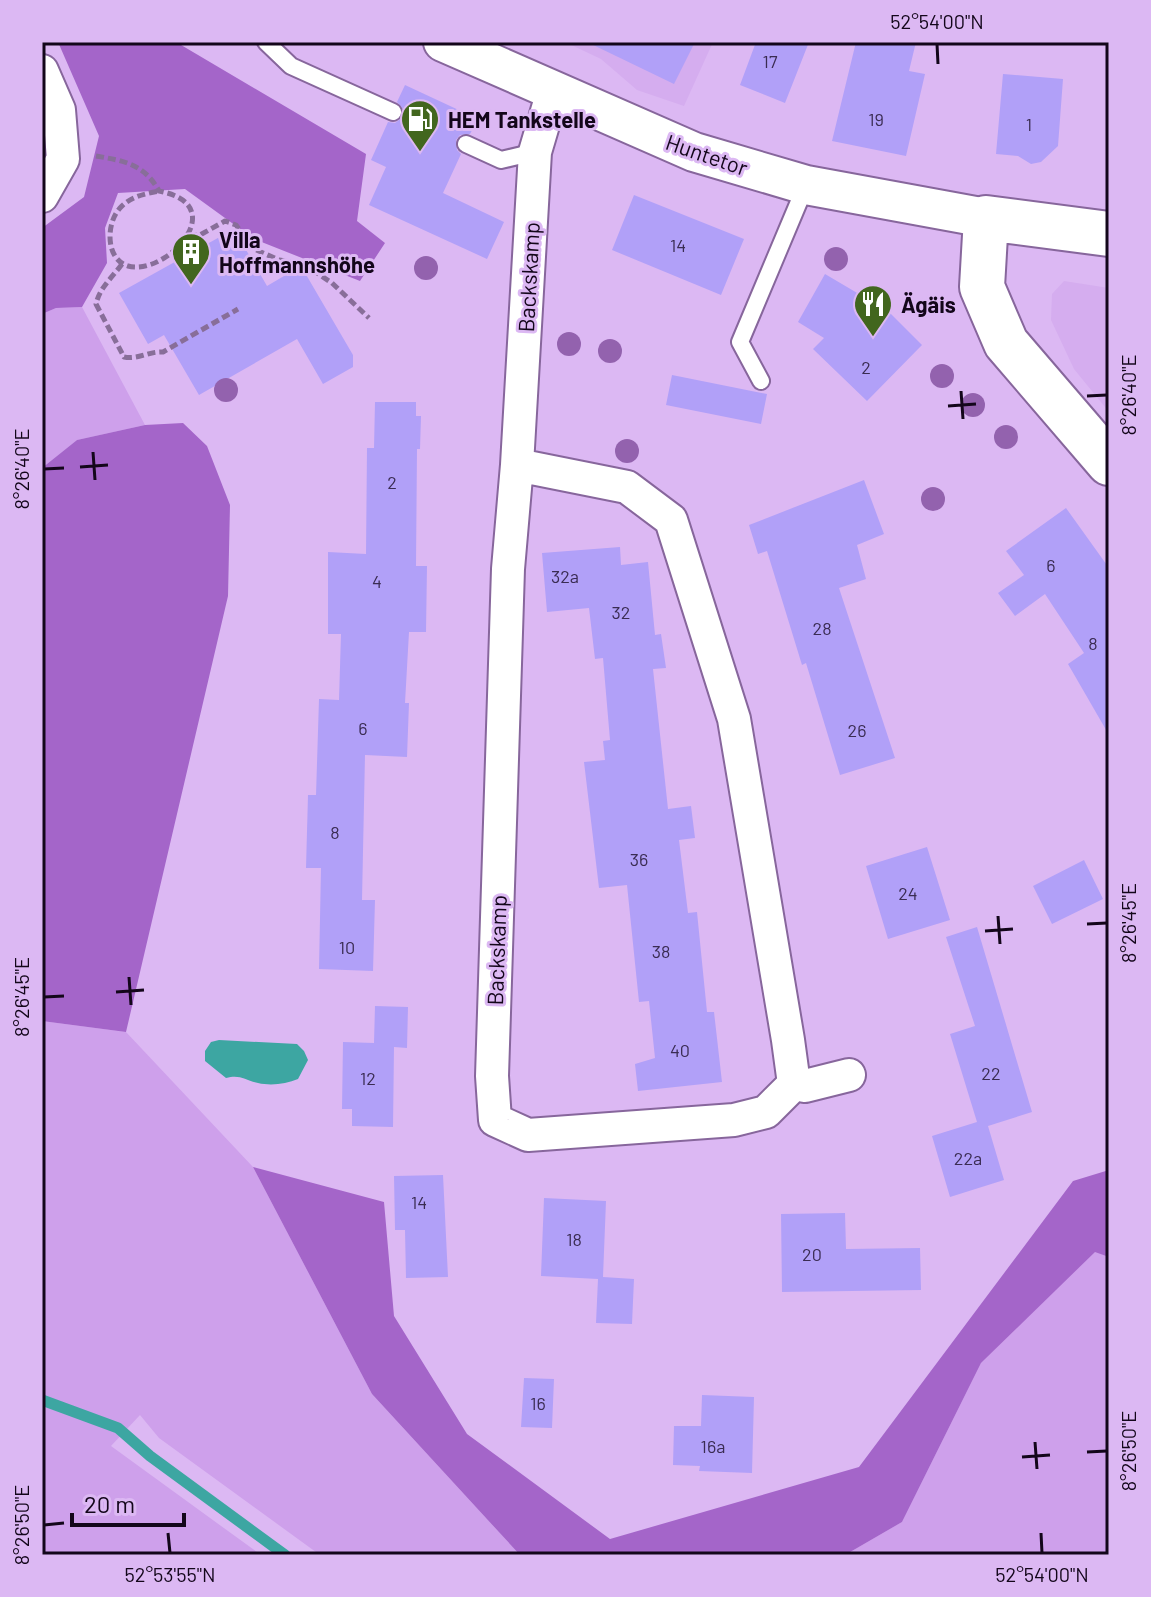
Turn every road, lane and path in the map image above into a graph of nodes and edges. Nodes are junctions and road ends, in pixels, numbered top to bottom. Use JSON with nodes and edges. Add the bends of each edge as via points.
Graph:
{"nodes":[{"id":1,"x":266,"y":42,"type":"edge"},
{"id":2,"x":443,"y":42,"type":"edge"},
{"id":3,"x":42,"y":71,"type":"edge"},
{"id":4,"x":553,"y":91,"type":"junction"},
{"id":5,"x":393,"y":112,"type":"dead end"},
{"id":6,"x":466,"y":144,"type":"dead end"},
{"id":7,"x":535,"y":152,"type":"junction"},
{"id":8,"x":124,"y":161,"type":"dead end"},
{"id":9,"x":806,"y":185,"type":"junction"},
{"id":10,"x":159,"y":191,"type":"junction"},
{"id":11,"x":42,"y":196,"type":"edge"},
{"id":12,"x":986,"y":218,"type":"junction"},
{"id":13,"x":1109,"y":234,"type":"edge"},
{"id":14,"x":189,"y":236,"type":"junction"},
{"id":15,"x":122,"y":264,"type":"junction"},
{"id":16,"x":238,"y":309,"type":"dead end"},
{"id":17,"x":369,"y":318,"type":"dead end"},
{"id":18,"x":761,"y":381,"type":"dead end"},
{"id":19,"x":1109,"y":463,"type":"edge"},
{"id":20,"x":517,"y":465,"type":"junction"},
{"id":21,"x":849,"y":1075,"type":"dead end"},
{"id":22,"x":794,"y":1084,"type":"junction"}],
"edges":[{"from":1,"to":5,"type":"lane","via":[[291,66]]},
{"from":2,"to":4,"type":"street","name":"Huntetor"},
{"from":3,"to":11,"type":"street","via":[[59,110],[63,159]]},
{"from":4,"to":7,"type":"street","name":"Backskamp"},
{"from":4,"to":9,"type":"street","name":"Huntetor","via":[[694,152]]},
{"from":6,"to":7,"type":"lane","via":[[501,160]]},
{"from":7,"to":20,"type":"street","name":"Backskamp"},
{"from":8,"to":10,"type":"path","via":[[150,175]]},
{"from":9,"to":12,"type":"street","name":"Huntetor"},
{"from":9,"to":18,"type":"lane","via":[[740,342]]},
{"from":10,"to":14,"type":"path","via":[[177,195],[188,205],[193,220]]},
{"from":10,"to":15,"type":"path","via":[[139,195],[112,218],[113,253]]},
{"from":12,"to":13,"type":"main road"},
{"from":12,"to":19,"type":"main road","via":[[982,287],[1006,343]]},
{"from":14,"to":15,"type":"path","via":[[152,263],[136,268]]},
{"from":14,"to":17,"type":"path","via":[[225,221],[236,225],[254,249],[302,263]]},
{"from":15,"to":16,"type":"path","via":[[100,289],[96,304],[124,357],[163,352]]},
{"from":20,"to":22,"type":"street","via":[[627,487],[671,520],[734,719]]},
{"from":20,"to":22,"type":"street","name":"Backskamp","via":[[507,584],[495,1120],[528,1135],[734,1120],[766,1112]]},
{"from":21,"to":22,"type":"street"}]}
